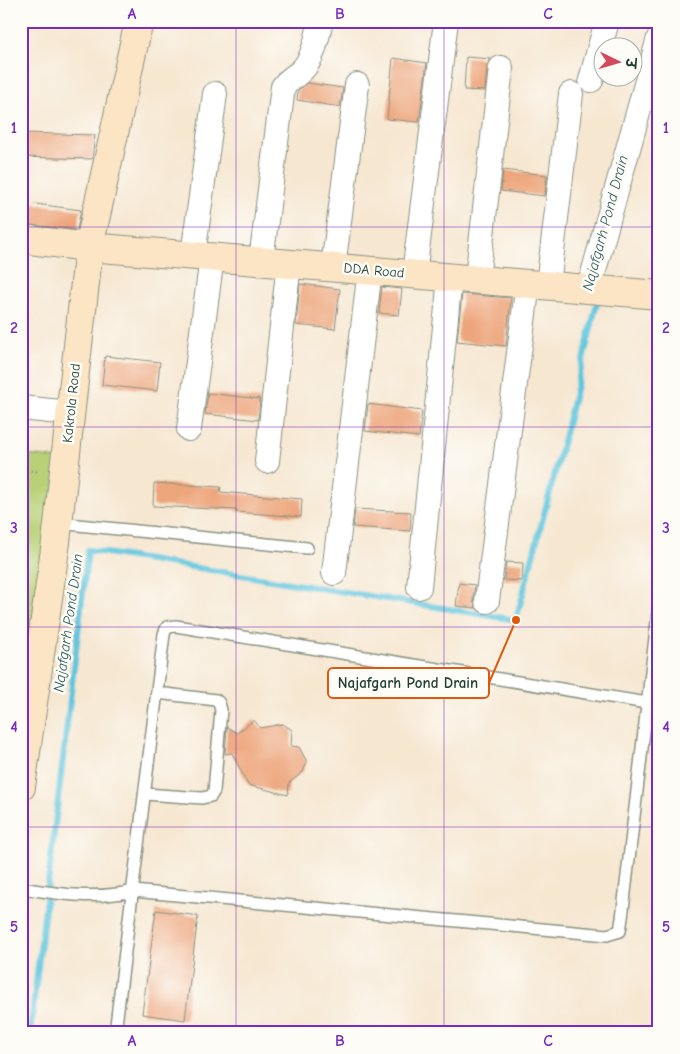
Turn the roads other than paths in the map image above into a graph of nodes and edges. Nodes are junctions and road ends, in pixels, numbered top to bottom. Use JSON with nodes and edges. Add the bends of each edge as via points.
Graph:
{"nodes":[{"id":1,"x":139,"y":21,"type":"edge"},
{"id":2,"x":321,"y":21,"type":"edge"},
{"id":3,"x":446,"y":21,"type":"edge"},
{"id":4,"x":608,"y":21,"type":"edge"},
{"id":5,"x":659,"y":38,"type":"edge"},
{"id":6,"x":501,"y":68,"type":"dead end"},
{"id":7,"x":591,"y":80,"type":"dead end"},
{"id":8,"x":358,"y":85,"type":"dead end"},
{"id":9,"x":215,"y":94,"type":"dead end"},
{"id":10,"x":571,"y":94,"type":"dead end"},
{"id":11,"x":21,"y":239,"type":"edge"},
{"id":12,"x":89,"y":247,"type":"junction"},
{"id":13,"x":202,"y":256,"type":"junction"},
{"id":14,"x":261,"y":261,"type":"junction"},
{"id":15,"x":289,"y":263,"type":"junction"},
{"id":16,"x":333,"y":266,"type":"junction"},
{"id":17,"x":370,"y":269,"type":"junction"},
{"id":18,"x":414,"y":274,"type":"junction"},
{"id":19,"x":450,"y":277,"type":"junction"},
{"id":20,"x":477,"y":279,"type":"junction"},
{"id":21,"x":538,"y":284,"type":"junction"},
{"id":22,"x":600,"y":289,"type":"junction"},
{"id":23,"x":659,"y":295,"type":"edge"},
{"id":24,"x":21,"y":408,"type":"edge"},
{"id":25,"x":70,"y":413,"type":"junction"},
{"id":26,"x":189,"y":429,"type":"dead end"},
{"id":27,"x":267,"y":460,"type":"dead end"},
{"id":28,"x":58,"y":523,"type":"junction"},
{"id":29,"x":307,"y":548,"type":"dead end"},
{"id":30,"x":334,"y":573,"type":"dead end"},
{"id":31,"x":419,"y":587,"type":"dead end"},
{"id":32,"x":487,"y":601,"type":"dead end"},
{"id":33,"x":659,"y":604,"type":"edge"},
{"id":34,"x":157,"y":693,"type":"junction"},
{"id":35,"x":647,"y":704,"type":"junction"},
{"id":36,"x":21,"y":787,"type":"edge"},
{"id":37,"x":145,"y":794,"type":"junction"},
{"id":38,"x":21,"y":888,"type":"edge"},
{"id":39,"x":133,"y":891,"type":"junction"},
{"id":40,"x":115,"y":1033,"type":"edge"}],
"edges":[{"from":1,"to":12,"type":"street","name":"Kakrola Road"},
{"from":2,"to":14,"type":"street","via":[[309,61],[283,87]]},
{"from":3,"to":18,"type":"street"},
{"from":4,"to":7,"type":"street"},
{"from":5,"to":22,"type":"street"},
{"from":6,"to":20,"type":"street"},
{"from":8,"to":16,"type":"street"},
{"from":9,"to":13,"type":"street"},
{"from":10,"to":21,"type":"street"},
{"from":11,"to":12,"type":"street","name":"DDA Road"},
{"from":12,"to":13,"type":"street","name":"DDA Road"},
{"from":12,"to":25,"type":"street","name":"Kakrola Road"},
{"from":13,"to":14,"type":"street","name":"DDA Road"},
{"from":13,"to":26,"type":"street"},
{"from":14,"to":15,"type":"street","name":"DDA Road"},
{"from":15,"to":16,"type":"street","name":"DDA Road"},
{"from":15,"to":27,"type":"street"},
{"from":16,"to":17,"type":"street","name":"DDA Road"},
{"from":17,"to":18,"type":"street","name":"DDA Road"},
{"from":17,"to":30,"type":"street"},
{"from":18,"to":19,"type":"street","name":"DDA Road"},
{"from":19,"to":20,"type":"street","name":"DDA Road"},
{"from":19,"to":31,"type":"street"},
{"from":20,"to":21,"type":"street","name":"DDA Road"},
{"from":21,"to":22,"type":"street","name":"DDA Road"},
{"from":21,"to":32,"type":"street"},
{"from":22,"to":23,"type":"street","name":"DDA Road"},
{"from":24,"to":25,"type":"street"},
{"from":25,"to":28,"type":"street","name":"Kakrola Road"},
{"from":28,"to":29,"type":"lane"},
{"from":28,"to":36,"type":"street","name":"Kakrola Road"},
{"from":33,"to":35,"type":"lane"},
{"from":34,"to":35,"type":"lane","via":[[164,634],[167,627],[176,626]]},
{"from":34,"to":37,"type":"lane"},
{"from":34,"to":37,"type":"lane","via":[[219,703],[214,791],[211,796],[202,798]]},
{"from":35,"to":39,"type":"lane","via":[[622,918],[620,931],[613,934]]},
{"from":37,"to":39,"type":"lane"},
{"from":38,"to":39,"type":"lane","via":[[70,896],[114,896]]},
{"from":39,"to":40,"type":"lane"}]}
